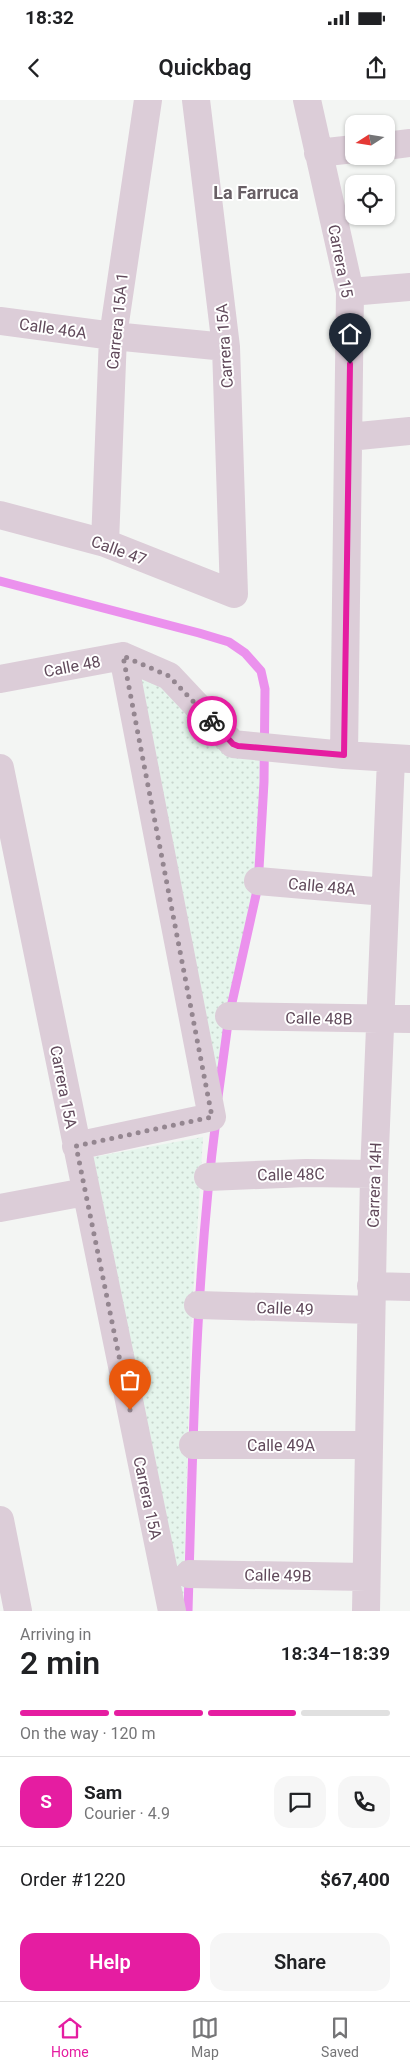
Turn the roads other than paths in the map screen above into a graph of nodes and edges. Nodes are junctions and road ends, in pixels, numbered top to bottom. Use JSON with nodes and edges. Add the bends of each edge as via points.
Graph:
{"nodes":[{"id":1,"x":148,"y":100,"type":"edge"},
{"id":2,"x":196,"y":100,"type":"edge"},
{"id":3,"x":307,"y":100,"type":"edge"},
{"id":4,"x":410,"y":143,"type":"edge"},
{"id":5,"x":395,"y":145,"type":"edge"},
{"id":6,"x":345,"y":150,"type":"edge"},
{"id":7,"x":318,"y":154,"type":"junction"},
{"id":8,"x":410,"y":287,"type":"edge"},
{"id":9,"x":350,"y":292,"type":"junction"},
{"id":10,"x":0,"y":321,"type":"edge"},
{"id":11,"x":113,"y":336,"type":"junction"},
{"id":12,"x":226,"y":347,"type":"junction"},
{"id":13,"x":410,"y":431,"type":"edge"},
{"id":14,"x":349,"y":437,"type":"junction"},
{"id":15,"x":0,"y":515,"type":"edge"},
{"id":16,"x":105,"y":543,"type":"junction"},
{"id":17,"x":234,"y":594,"type":"joint"},
{"id":18,"x":123,"y":656,"type":"junction"},
{"id":19,"x":0,"y":679,"type":"edge"},
{"id":20,"x":344,"y":755,"type":"junction"},
{"id":21,"x":400,"y":759,"type":"edge"},
{"id":22,"x":0,"y":768,"type":"edge"},
{"id":23,"x":258,"y":881,"type":"dead end"},
{"id":24,"x":385,"y":892,"type":"junction"},
{"id":25,"x":229,"y":1016,"type":"dead end"},
{"id":26,"x":379,"y":1019,"type":"junction"},
{"id":27,"x":410,"y":1019,"type":"edge"},
{"id":28,"x":76,"y":1146,"type":"junction"},
{"id":29,"x":374,"y":1174,"type":"junction"},
{"id":30,"x":208,"y":1177,"type":"dead end"},
{"id":31,"x":86,"y":1192,"type":"junction"},
{"id":32,"x":0,"y":1208,"type":"edge"},
{"id":33,"x":410,"y":1287,"type":"edge"},
{"id":34,"x":371,"y":1298,"type":"junction"},
{"id":35,"x":198,"y":1305,"type":"dead end"},
{"id":36,"x":193,"y":1445,"type":"dead end"},
{"id":37,"x":369,"y":1445,"type":"junction"},
{"id":38,"x":0,"y":1520,"type":"edge"},
{"id":39,"x":189,"y":1574,"type":"dead end"},
{"id":40,"x":366,"y":1577,"type":"junction"},
{"id":41,"x":18,"y":1611,"type":"edge"},
{"id":42,"x":172,"y":1611,"type":"edge"},
{"id":43,"x":366,"y":1611,"type":"edge"}],
"edges":[{"from":1,"to":11,"type":"street","name":"Carrera 15A 1"},
{"from":2,"to":12,"type":"street","name":"Carrera 15A"},
{"from":3,"to":7,"type":"street","name":"Carrera 15"},
{"from":4,"to":5,"type":"street"},
{"from":6,"to":7,"type":"street"},
{"from":7,"to":9,"type":"street","name":"Carrera 15"},
{"from":8,"to":9,"type":"street"},
{"from":9,"to":14,"type":"street","name":"Carrera 15"},
{"from":10,"to":11,"type":"street","name":"Calle 46A"},
{"from":11,"to":12,"type":"street","name":"Calle 46A"},
{"from":11,"to":16,"type":"street","name":"Carrera 15A 1"},
{"from":12,"to":17,"type":"street","name":"Carrera 15A"},
{"from":13,"to":14,"type":"street"},
{"from":14,"to":20,"type":"street","name":"Carrera 15"},
{"from":15,"to":16,"type":"street","name":"Calle 47"},
{"from":16,"to":17,"type":"street","name":"Calle 47"},
{"from":18,"to":19,"type":"street","name":"Calle 48"},
{"from":18,"to":20,"type":"street","name":"Calle 48","via":[[169,676],[233,744]]},
{"from":18,"to":28,"type":"street","via":[[212,1117]]},
{"from":20,"to":21,"type":"street","name":"Calle 48"},
{"from":21,"to":24,"type":"street","name":"Carrera 14H"},
{"from":22,"to":28,"type":"street","name":"Carrera 15A"},
{"from":23,"to":24,"type":"street","name":"Calle 48A"},
{"from":24,"to":26,"type":"street","name":"Carrera 14H"},
{"from":25,"to":26,"type":"street","name":"Calle 48B"},
{"from":26,"to":27,"type":"street","name":"Calle 48B"},
{"from":26,"to":29,"type":"street","name":"Carrera 14H"},
{"from":28,"to":31,"type":"street","name":"Carrera 15A"},
{"from":29,"to":30,"type":"street","name":"Calle 48C"},
{"from":29,"to":34,"type":"street","name":"Carrera 14H"},
{"from":31,"to":32,"type":"street"},
{"from":31,"to":42,"type":"street","name":"Carrera 15A"},
{"from":33,"to":34,"type":"street","name":"Calle 49"},
{"from":34,"to":35,"type":"street","name":"Calle 49"},
{"from":34,"to":37,"type":"street","name":"Carrera 14H"},
{"from":36,"to":37,"type":"street","name":"Calle 49A"},
{"from":37,"to":40,"type":"street","name":"Carrera 14H"},
{"from":38,"to":41,"type":"street"},
{"from":39,"to":40,"type":"street","name":"Calle 49B"},
{"from":40,"to":43,"type":"street","name":"Carrera 14H"}]}
